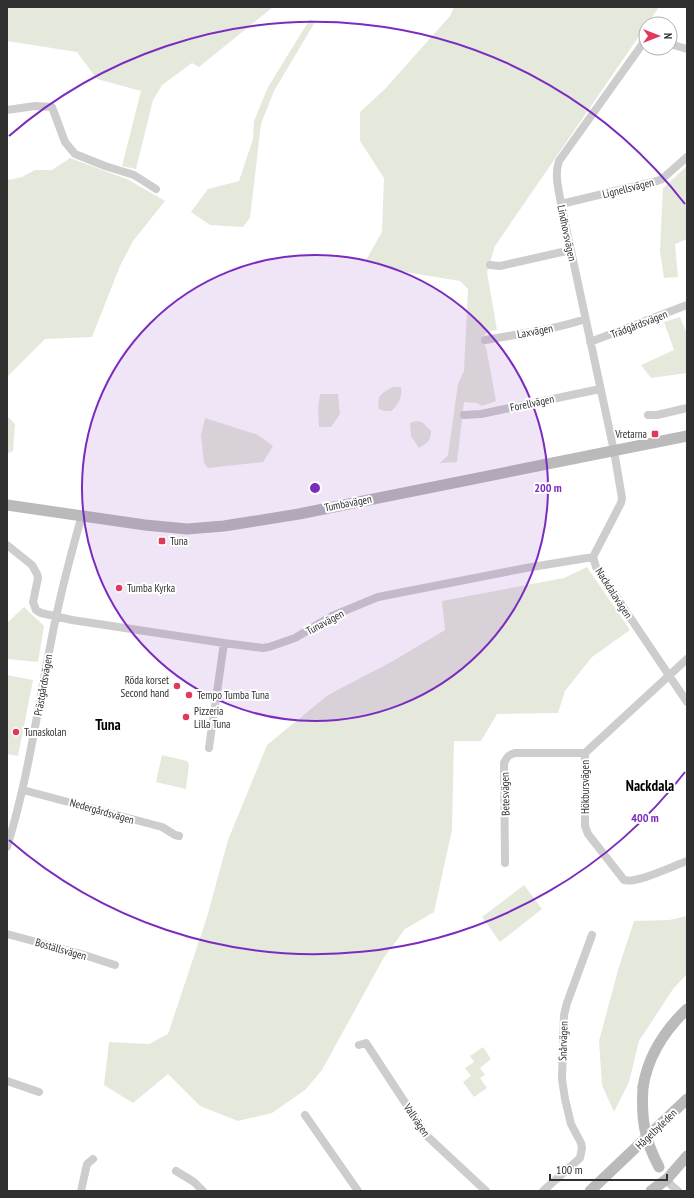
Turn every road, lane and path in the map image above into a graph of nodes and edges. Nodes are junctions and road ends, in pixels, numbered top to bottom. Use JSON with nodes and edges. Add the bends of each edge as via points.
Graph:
{"nodes":[{"id":1,"x":638,"y":50,"type":"edge"},
{"id":2,"x":7,"y":110,"type":"edge"},
{"id":3,"x":687,"y":156,"type":"edge"},
{"id":4,"x":156,"y":189,"type":"dead end"},
{"id":5,"x":561,"y":204,"type":"junction"},
{"id":6,"x":570,"y":250,"type":"junction"},
{"id":7,"x":490,"y":265,"type":"dead end"},
{"id":8,"x":687,"y":305,"type":"edge"},
{"id":9,"x":585,"y":319,"type":"junction"},
{"id":10,"x":485,"y":340,"type":"dead end"},
{"id":11,"x":590,"y":342,"type":"junction"},
{"id":12,"x":600,"y":389,"type":"junction"},
{"id":13,"x":687,"y":408,"type":"edge"},
{"id":14,"x":464,"y":415,"type":"dead end"},
{"id":15,"x":648,"y":415,"type":"dead end"},
{"id":16,"x":687,"y":436,"type":"edge"},
{"id":17,"x":614,"y":451,"type":"junction"},
{"id":18,"x":7,"y":505,"type":"edge"},
{"id":19,"x":82,"y":515,"type":"junction"},
{"id":20,"x":7,"y":545,"type":"edge"},
{"id":21,"x":593,"y":557,"type":"junction"},
{"id":22,"x":56,"y":617,"type":"junction"},
{"id":23,"x":224,"y":643,"type":"junction"},
{"id":24,"x":687,"y":659,"type":"edge"},
{"id":25,"x":668,"y":676,"type":"junction"},
{"id":26,"x":687,"y":702,"type":"edge"},
{"id":27,"x":209,"y":748,"type":"dead end"},
{"id":28,"x":585,"y":753,"type":"junction"},
{"id":29,"x":23,"y":790,"type":"junction"},
{"id":30,"x":179,"y":836,"type":"dead end"},
{"id":31,"x":7,"y":847,"type":"edge"},
{"id":32,"x":687,"y":861,"type":"edge"},
{"id":33,"x":505,"y":863,"type":"dead end"},
{"id":34,"x":7,"y":934,"type":"edge"},
{"id":35,"x":592,"y":935,"type":"dead end"},
{"id":36,"x":115,"y":965,"type":"dead end"},
{"id":37,"x":687,"y":1009,"type":"edge"},
{"id":38,"x":359,"y":1045,"type":"dead end"},
{"id":39,"x":7,"y":1081,"type":"edge"},
{"id":40,"x":39,"y":1092,"type":"dead end"},
{"id":41,"x":687,"y":1099,"type":"edge"},
{"id":42,"x":687,"y":1110,"type":"edge"},
{"id":43,"x":305,"y":1115,"type":"dead end"},
{"id":44,"x":687,"y":1156,"type":"edge"},
{"id":45,"x":93,"y":1159,"type":"dead end"},
{"id":46,"x":176,"y":1171,"type":"dead end"},
{"id":47,"x":666,"y":1179,"type":"junction"},
{"id":48,"x":81,"y":1191,"type":"edge"},
{"id":49,"x":203,"y":1191,"type":"edge"},
{"id":50,"x":358,"y":1191,"type":"edge"},
{"id":51,"x":486,"y":1191,"type":"edge"},
{"id":52,"x":543,"y":1191,"type":"edge"},
{"id":53,"x":590,"y":1191,"type":"edge"},
{"id":54,"x":602,"y":1191,"type":"edge"},
{"id":55,"x":651,"y":1191,"type":"edge"},
{"id":56,"x":678,"y":1191,"type":"edge"}],
"edges":[{"from":1,"to":5,"type":"street","name":"Lindhovsvägen","via":[[560,161],[556,175]]},
{"from":2,"to":4,"type":"street","via":[[35,106],[52,107],[65,142],[75,154],[134,175]]},
{"from":3,"to":5,"type":"street","name":"Lignellsvägen","via":[[657,181]]},
{"from":5,"to":6,"type":"street","name":"Lindhovsvägen"},
{"from":6,"to":7,"type":"street","via":[[500,266]]},
{"from":6,"to":9,"type":"street","name":"Lindhovsvägen"},
{"from":8,"to":11,"type":"street","name":"Trädgårdsvägen"},
{"from":9,"to":10,"type":"street","name":"Laxvägen"},
{"from":9,"to":11,"type":"street","name":"Lindhovsvägen"},
{"from":11,"to":12,"type":"street","name":"Lindhovsvägen"},
{"from":12,"to":14,"type":"street","name":"Forellvägen","via":[[481,414]]},
{"from":12,"to":17,"type":"street","name":"Lindhovsvägen"},
{"from":13,"to":15,"type":"street"},
{"from":16,"to":17,"type":"main road","name":"Tumbavägen"},
{"from":17,"to":19,"type":"main road","name":"Tumbavägen","via":[[299,514],[224,526],[192,528],[145,525]]},
{"from":17,"to":21,"type":"street","name":"Nackdalavägen","via":[[622,498]]},
{"from":18,"to":19,"type":"main road","name":"Tumbavägen"},
{"from":19,"to":22,"type":"street","name":"Prästgårdsvägen"},
{"from":20,"to":22,"type":"street","via":[[32,565],[37,574],[33,602],[36,610]]},
{"from":21,"to":23,"type":"street","name":"Tunavägen","via":[[378,597],[332,616],[295,638],[269,647]]},
{"from":21,"to":25,"type":"street","name":"Nackdalavägen","via":[[596,567]]},
{"from":22,"to":23,"type":"street","name":"Tunavägen"},
{"from":22,"to":29,"type":"street","name":"Prästgårdsvägen"},
{"from":23,"to":27,"type":"street"},
{"from":24,"to":25,"type":"street","name":"Hökbursvägen"},
{"from":25,"to":26,"type":"street","name":"Nackdalavägen"},
{"from":25,"to":28,"type":"street","name":"Hökbursvägen"},
{"from":28,"to":32,"type":"street","name":"Hökbursvägen","via":[[585,826],[588,834],[622,878],[628,881],[637,880]]},
{"from":28,"to":33,"type":"street","name":"Betesvägen","via":[[515,754],[509,755],[506,759]]},
{"from":29,"to":30,"type":"street","name":"Nedergårdsvägen","via":[[162,827]]},
{"from":29,"to":31,"type":"street","name":"Prästgårdsvägen"},
{"from":34,"to":36,"type":"street","name":"Boställsvägen"},
{"from":35,"to":52,"type":"street","name":"Snårvägen","via":[[564,1015],[562,1079],[571,1124],[582,1148],[580,1158]]},
{"from":37,"to":47,"type":"main road","bridge":true,"via":[[659,1042],[647,1068],[643,1087],[645,1135]]},
{"from":38,"to":51,"type":"street","name":"Vallvägen","via":[[366,1043],[427,1136]]},
{"from":39,"to":40,"type":"street"},
{"from":41,"to":53,"type":"main road","name":"Hågelbyleden"},
{"from":42,"to":54,"type":"main road","name":"Hågelbyleden"},
{"from":43,"to":50,"type":"street"},
{"from":44,"to":47,"type":"main road"},
{"from":45,"to":48,"type":"street","via":[[87,1164]]},
{"from":46,"to":49,"type":"street"},
{"from":47,"to":55,"type":"main road"},
{"from":47,"to":56,"type":"street"}]}
